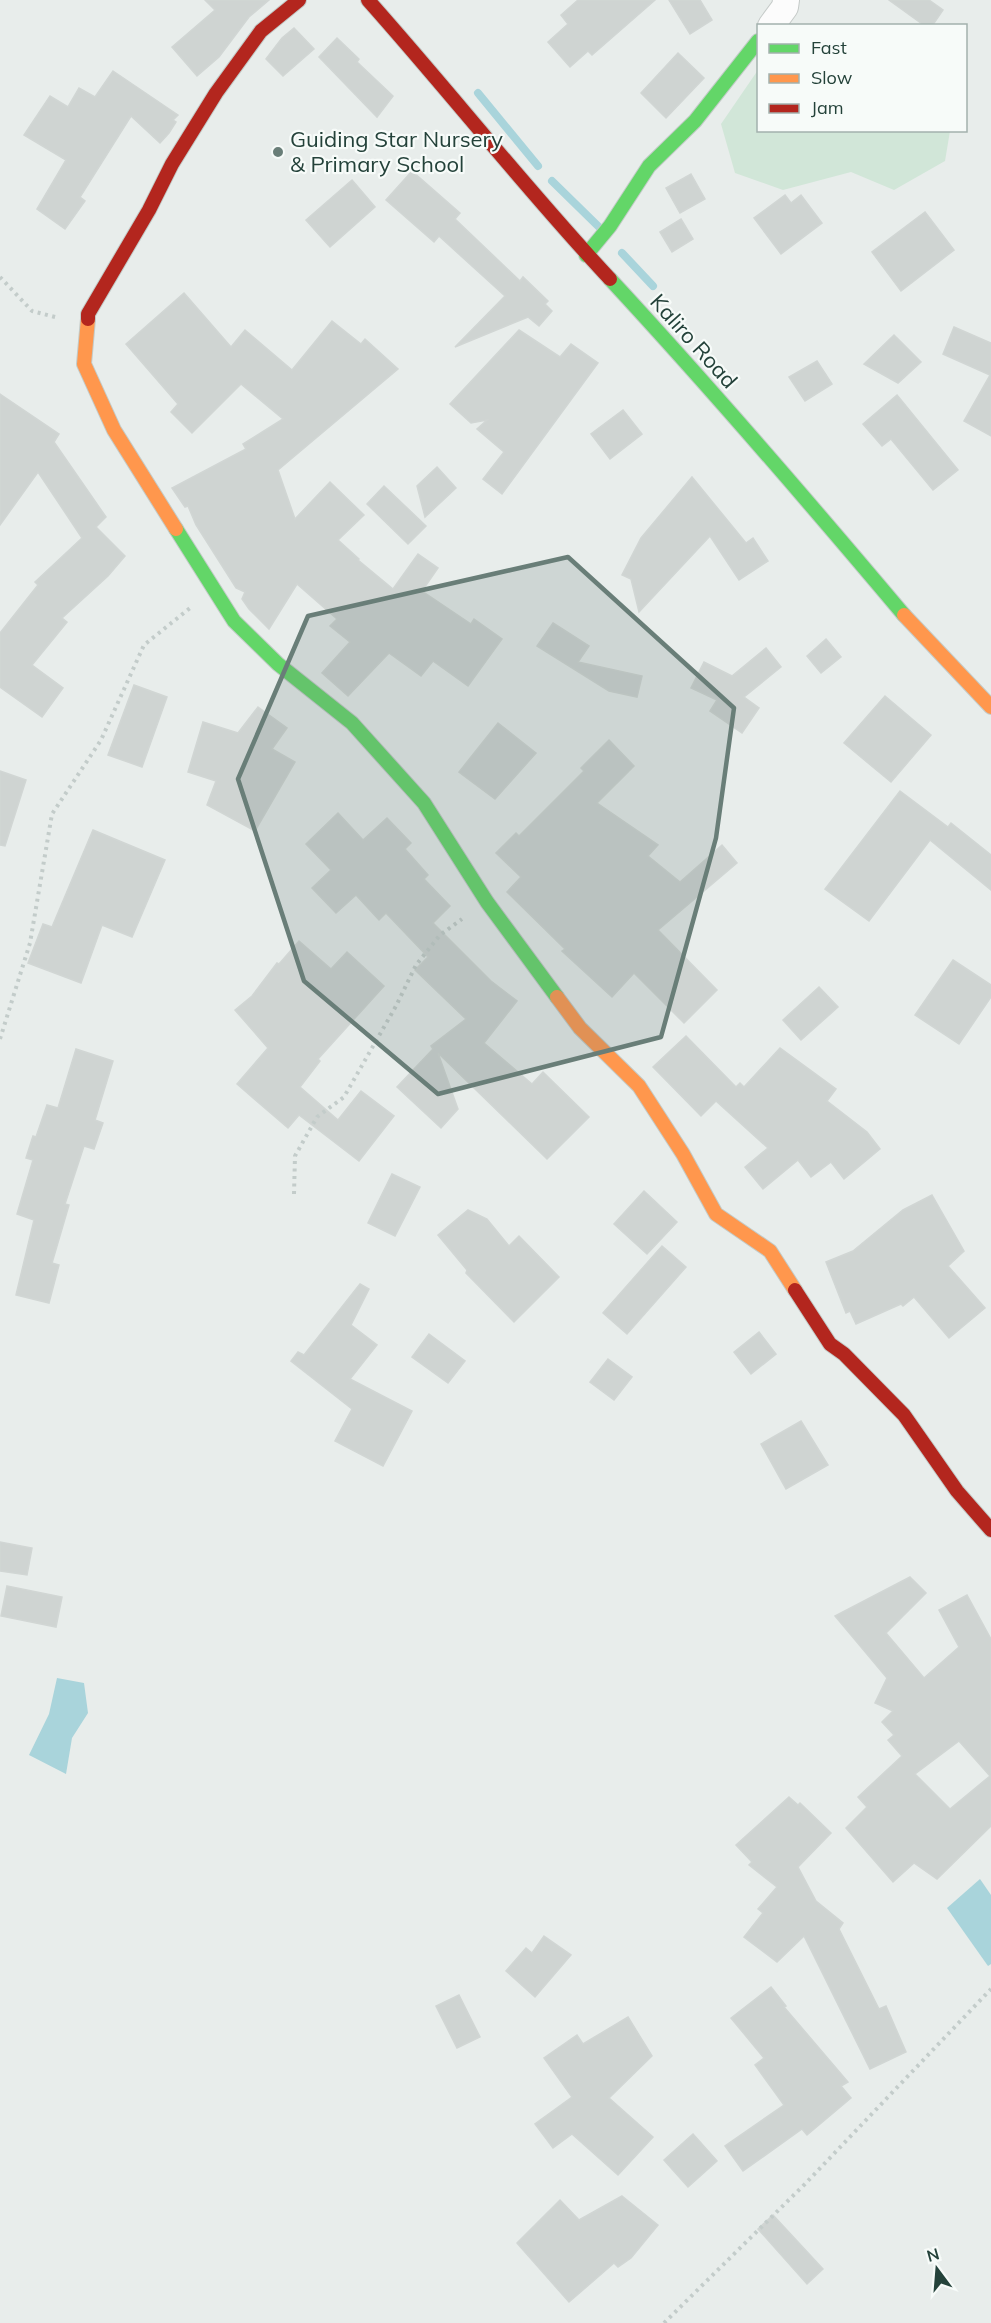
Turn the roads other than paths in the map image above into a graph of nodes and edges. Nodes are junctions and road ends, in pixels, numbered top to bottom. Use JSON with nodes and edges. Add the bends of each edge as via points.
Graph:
{"nodes":[{"id":1,"x":299,"y":0,"type":"edge"},
{"id":2,"x":368,"y":0,"type":"edge"},
{"id":3,"x":786,"y":0,"type":"edge"},
{"id":4,"x":772,"y":24,"type":"edge"},
{"id":5,"x":757,"y":44,"type":"edge"},
{"id":6,"x":586,"y":255,"type":"junction"},
{"id":7,"x":991,"y":707,"type":"edge"},
{"id":8,"x":991,"y":1530,"type":"edge"}],
"edges":[{"from":1,"to":8,"type":"street","via":[[261,31],[172,164],[88,314],[84,364],[114,430],[234,621],[278,664],[352,723],[424,803],[487,902],[580,1028],[639,1086],[716,1214],[770,1251],[830,1344],[904,1414],[957,1491]]},
{"from":2,"to":6,"type":"street","name":"Kaliro Road"},
{"from":3,"to":4,"type":"street"},
{"from":5,"to":6,"type":"street","via":[[695,121],[648,166],[610,226]]},
{"from":6,"to":7,"type":"street","name":"Kaliro Road","via":[[669,343],[916,629]]}]}
